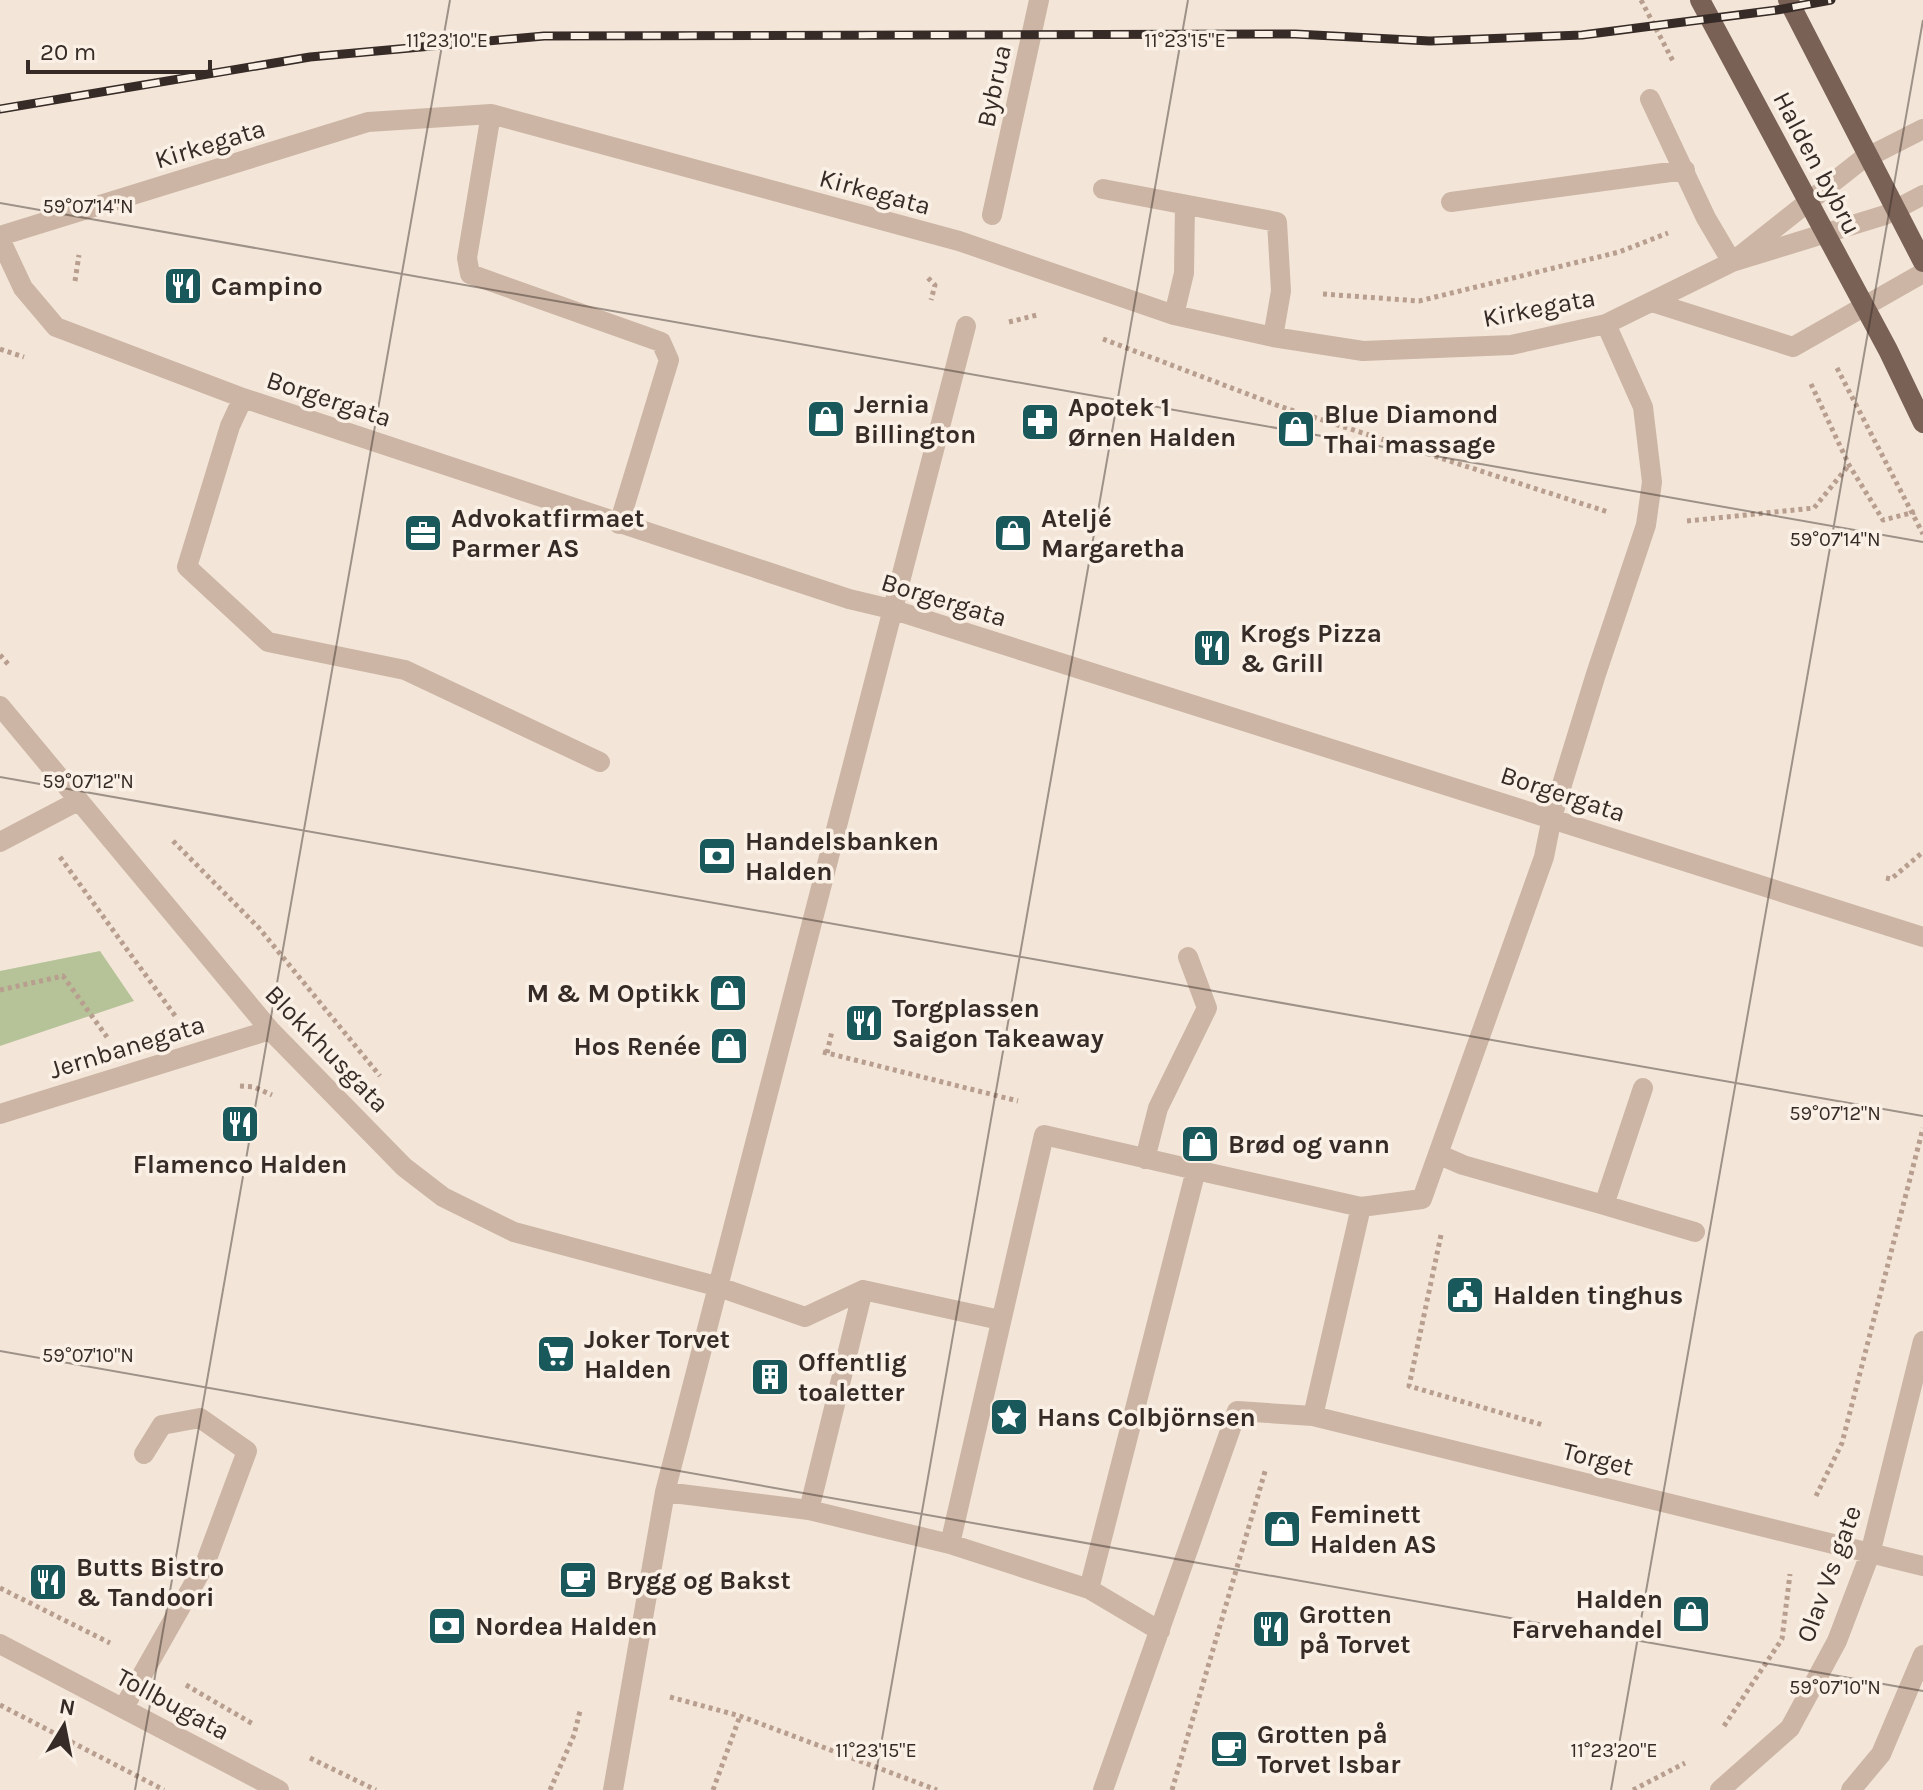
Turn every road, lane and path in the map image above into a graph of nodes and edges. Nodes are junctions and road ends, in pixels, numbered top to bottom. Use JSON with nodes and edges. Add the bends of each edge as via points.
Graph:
{"nodes":[{"id":1,"x":1039,"y":0,"type":"edge"},
{"id":2,"x":1700,"y":0,"type":"edge"},
{"id":3,"x":1788,"y":0,"type":"edge"},
{"id":4,"x":1650,"y":99,"type":"dead end"},
{"id":5,"x":491,"y":114,"type":"junction"},
{"id":6,"x":1923,"y":129,"type":"edge"},
{"id":7,"x":1685,"y":170,"type":"junction"},
{"id":8,"x":1103,"y":189,"type":"dead end"},
{"id":9,"x":1923,"y":195,"type":"edge"},
{"id":10,"x":1451,"y":202,"type":"dead end"},
{"id":11,"x":1185,"y":205,"type":"junction"},
{"id":12,"x":992,"y":215,"type":"dead end"},
{"id":13,"x":1706,"y":218,"type":"junction"},
{"id":14,"x":0,"y":238,"type":"edge"},
{"id":15,"x":1732,"y":262,"type":"junction"},
{"id":16,"x":1923,"y":262,"type":"edge"},
{"id":17,"x":1923,"y":273,"type":"edge"},
{"id":18,"x":1281,"y":291,"type":"junction"},
{"id":19,"x":1652,"y":302,"type":"junction"},
{"id":20,"x":1174,"y":315,"type":"junction"},
{"id":21,"x":1049,"y":319,"type":"dead end"},
{"id":22,"x":1606,"y":324,"type":"junction"},
{"id":23,"x":1001,"y":325,"type":"dead end"},
{"id":24,"x":966,"y":326,"type":"dead end"},
{"id":25,"x":1092,"y":335,"type":"dead end"},
{"id":26,"x":1273,"y":337,"type":"junction"},
{"id":27,"x":1838,"y":371,"type":"dead end"},
{"id":28,"x":243,"y":398,"type":"junction"},
{"id":29,"x":1923,"y":423,"type":"edge"},
{"id":30,"x":1915,"y":512,"type":"junction"},
{"id":31,"x":619,"y":524,"type":"junction"},
{"id":32,"x":1646,"y":525,"type":"junction"},
{"id":33,"x":1923,"y":534,"type":"edge"},
{"id":34,"x":891,"y":609,"type":"junction"},
{"id":35,"x":0,"y":655,"type":"edge"},
{"id":36,"x":10,"y":667,"type":"dead end"},
{"id":37,"x":0,"y":706,"type":"edge"},
{"id":38,"x":600,"y":762,"type":"dead end"},
{"id":39,"x":78,"y":801,"type":"junction"},
{"id":40,"x":1552,"y":817,"type":"junction"},
{"id":41,"x":37,"y":824,"type":"junction"},
{"id":42,"x":170,"y":839,"type":"dead end"},
{"id":43,"x":0,"y":842,"type":"edge"},
{"id":44,"x":1923,"y":852,"type":"edge"},
{"id":45,"x":1876,"y":875,"type":"dead end"},
{"id":46,"x":1923,"y":937,"type":"edge"},
{"id":47,"x":1188,"y":957,"type":"dead end"},
{"id":48,"x":0,"y":990,"type":"edge"},
{"id":49,"x":834,"y":1023,"type":"dead end"},
{"id":50,"x":165,"y":1025,"type":"dead end"},
{"id":51,"x":270,"y":1030,"type":"junction"},
{"id":52,"x":122,"y":1035,"type":"dead end"},
{"id":53,"x":108,"y":1038,"type":"junction"},
{"id":54,"x":94,"y":1042,"type":"dead end"},
{"id":55,"x":827,"y":1053,"type":"dead end"},
{"id":56,"x":230,"y":1085,"type":"dead end"},
{"id":57,"x":387,"y":1085,"type":"dead end"},
{"id":58,"x":1643,"y":1088,"type":"dead end"},
{"id":59,"x":273,"y":1096,"type":"dead end"},
{"id":60,"x":0,"y":1114,"type":"edge"},
{"id":61,"x":1923,"y":1128,"type":"edge"},
{"id":62,"x":1440,"y":1155,"type":"junction"},
{"id":63,"x":1145,"y":1159,"type":"junction"},
{"id":64,"x":1196,"y":1170,"type":"junction"},
{"id":65,"x":1422,"y":1199,"type":"junction"},
{"id":66,"x":1604,"y":1205,"type":"junction"},
{"id":67,"x":1361,"y":1207,"type":"junction"},
{"id":68,"x":1695,"y":1232,"type":"dead end"},
{"id":69,"x":716,"y":1286,"type":"junction"},
{"id":70,"x":863,"y":1290,"type":"junction"},
{"id":71,"x":1000,"y":1320,"type":"junction"},
{"id":72,"x":1923,"y":1341,"type":"edge"},
{"id":73,"x":1313,"y":1416,"type":"junction"},
{"id":74,"x":1547,"y":1426,"type":"dead end"},
{"id":75,"x":144,"y":1454,"type":"dead end"},
{"id":76,"x":1267,"y":1462,"type":"dead end"},
{"id":77,"x":665,"y":1492,"type":"junction"},
{"id":78,"x":1815,"y":1499,"type":"dead end"},
{"id":79,"x":809,"y":1510,"type":"junction"},
{"id":80,"x":950,"y":1544,"type":"junction"},
{"id":81,"x":1870,"y":1554,"type":"junction"},
{"id":82,"x":1790,"y":1565,"type":"dead end"},
{"id":83,"x":1923,"y":1566,"type":"edge"},
{"id":84,"x":0,"y":1588,"type":"edge"},
{"id":85,"x":1089,"y":1589,"type":"junction"},
{"id":86,"x":1160,"y":1631,"type":"junction"},
{"id":87,"x":0,"y":1644,"type":"edge"},
{"id":88,"x":1923,"y":1655,"type":"edge"},
{"id":89,"x":148,"y":1662,"type":"junction"},
{"id":90,"x":633,"y":1687,"type":"junction"},
{"id":91,"x":0,"y":1705,"type":"edge"},
{"id":92,"x":124,"y":1707,"type":"junction"},
{"id":93,"x":740,"y":1716,"type":"junction"},
{"id":94,"x":1719,"y":1732,"type":"dead end"},
{"id":95,"x":1692,"y":1757,"type":"dead end"},
{"id":96,"x":556,"y":1776,"type":"dead end"},
{"id":97,"x":164,"y":1790,"type":"edge"},
{"id":98,"x":279,"y":1790,"type":"edge"},
{"id":99,"x":550,"y":1790,"type":"edge"},
{"id":100,"x":613,"y":1790,"type":"edge"},
{"id":101,"x":713,"y":1790,"type":"edge"},
{"id":102,"x":937,"y":1790,"type":"edge"},
{"id":103,"x":1103,"y":1790,"type":"edge"},
{"id":104,"x":1172,"y":1790,"type":"edge"},
{"id":105,"x":1633,"y":1790,"type":"edge"},
{"id":106,"x":1720,"y":1790,"type":"edge"},
{"id":107,"x":1851,"y":1790,"type":"edge"}],
"edges":[{"from":1,"to":12,"type":"street","name":"Bybrua"},
{"from":2,"to":29,"type":"main road","name":"Halden bybru"},
{"from":3,"to":16,"type":"main road","name":"Halden bybru"},
{"from":4,"to":7,"type":"street"},
{"from":5,"to":14,"type":"street","name":"Kirkegata","via":[[368,122]]},
{"from":5,"to":20,"type":"street","name":"Kirkegata","via":[[959,241]]},
{"from":5,"to":31,"type":"street","via":[[467,258],[470,274],[661,342],[669,360]]},
{"from":6,"to":15,"type":"street","name":"Kirkegata","via":[[1860,161]]},
{"from":7,"to":10,"type":"street"},
{"from":7,"to":13,"type":"street"},
{"from":8,"to":11,"type":"street"},
{"from":9,"to":15,"type":"street","name":"Kirkegata","via":[[1885,215]]},
{"from":11,"to":18,"type":"street","via":[[1277,222]]},
{"from":11,"to":20,"type":"street","via":[[1184,273]]},
{"from":13,"to":15,"type":"street"},
{"from":13,"to":18,"type":"path","via":[[1619,252],[1419,301]]},
{"from":14,"to":28,"type":"street","name":"Borgergata","via":[[23,288],[56,327]]},
{"from":15,"to":19,"type":"street","name":"Kirkegata"},
{"from":17,"to":19,"type":"street","via":[[1793,347]]},
{"from":18,"to":26,"type":"street"},
{"from":19,"to":22,"type":"street","name":"Kirkegata"},
{"from":20,"to":26,"type":"street","name":"Kirkegata"},
{"from":21,"to":23,"type":"path","via":[[1034,314]]},
{"from":22,"to":26,"type":"street","name":"Kirkegata","via":[[1511,345],[1363,351]]},
{"from":22,"to":32,"type":"street","via":[[1643,407],[1652,482]]},
{"from":24,"to":34,"type":"street"},
{"from":25,"to":32,"type":"path","via":[[1279,406]]},
{"from":27,"to":30,"type":"path"},
{"from":28,"to":31,"type":"street","name":"Borgergata"},
{"from":28,"to":38,"type":"street","via":[[187,567],[268,642],[405,670]]},
{"from":30,"to":32,"type":"path","via":[[1883,520],[1849,465],[1814,508]]},
{"from":30,"to":33,"type":"path"},
{"from":31,"to":34,"type":"street","name":"Borgergata"},
{"from":32,"to":40,"type":"street"},
{"from":34,"to":40,"type":"street","name":"Borgergata"},
{"from":34,"to":69,"type":"street"},
{"from":35,"to":36,"type":"path"},
{"from":37,"to":39,"type":"street","name":"Blokkhusgata"},
{"from":39,"to":41,"type":"street"},
{"from":39,"to":51,"type":"street","name":"Blokkhusgata"},
{"from":40,"to":46,"type":"street","name":"Borgergata"},
{"from":40,"to":62,"type":"street","via":[[1544,857]]},
{"from":41,"to":43,"type":"street"},
{"from":41,"to":50,"type":"path","via":[[179,1022]]},
{"from":42,"to":57,"type":"path","via":[[259,928]]},
{"from":44,"to":45,"type":"path","via":[[1891,879]]},
{"from":47,"to":63,"type":"street","via":[[1207,1008],[1158,1108]]},
{"from":48,"to":53,"type":"path","via":[[63,976]]},
{"from":49,"to":55,"type":"path"},
{"from":51,"to":60,"type":"street","name":"Jernbanegata"},
{"from":51,"to":69,"type":"street","name":"Blokkhusgata","via":[[404,1167],[443,1197],[514,1232]]},
{"from":52,"to":53,"type":"path"},
{"from":53,"to":54,"type":"path"},
{"from":56,"to":59,"type":"path","via":[[254,1087]]},
{"from":58,"to":66,"type":"street"},
{"from":61,"to":78,"type":"path","via":[[1842,1443]]},
{"from":62,"to":65,"type":"street"},
{"from":62,"to":66,"type":"street"},
{"from":63,"to":64,"type":"street"},
{"from":63,"to":71,"type":"street","via":[[1044,1135]]},
{"from":64,"to":67,"type":"street"},
{"from":64,"to":85,"type":"street"},
{"from":65,"to":67,"type":"street"},
{"from":65,"to":74,"type":"path","via":[[1442,1226],[1409,1386]]},
{"from":66,"to":68,"type":"street"},
{"from":67,"to":73,"type":"street"},
{"from":69,"to":70,"type":"street","name":"Blokkhusgata","via":[[805,1317]]},
{"from":69,"to":77,"type":"street"},
{"from":70,"to":71,"type":"street"},
{"from":70,"to":79,"type":"street"},
{"from":71,"to":80,"type":"street"},
{"from":72,"to":81,"type":"street","name":"Olav Vs gate"},
{"from":73,"to":81,"type":"street","name":"Torget"},
{"from":73,"to":86,"type":"street","name":"Torget","via":[[1237,1411]]},
{"from":75,"to":89,"type":"street","via":[[162,1425],[200,1418],[247,1451],[205,1564]]},
{"from":76,"to":104,"type":"path"},
{"from":77,"to":79,"type":"street"},
{"from":77,"to":90,"type":"street"},
{"from":79,"to":80,"type":"street"},
{"from":80,"to":85,"type":"street"},
{"from":81,"to":83,"type":"street","name":"Torget"},
{"from":81,"to":106,"type":"street","name":"Olav Vs gate","via":[[1837,1641],[1790,1728]]},
{"from":82,"to":94,"type":"path","via":[[1782,1639]]},
{"from":84,"to":89,"type":"path"},
{"from":85,"to":86,"type":"street"},
{"from":86,"to":103,"type":"street"},
{"from":87,"to":92,"type":"street","name":"Tollbugata"},
{"from":88,"to":107,"type":"street","via":[[1881,1754]]},
{"from":89,"to":92,"type":"street"},
{"from":90,"to":93,"type":"path"},
{"from":90,"to":100,"type":"street"},
{"from":91,"to":97,"type":"path"},
{"from":92,"to":98,"type":"street","name":"Tollbugata"},
{"from":93,"to":101,"type":"path"},
{"from":93,"to":102,"type":"path"},
{"from":95,"to":105,"type":"path"},
{"from":96,"to":99,"type":"path"}]}
